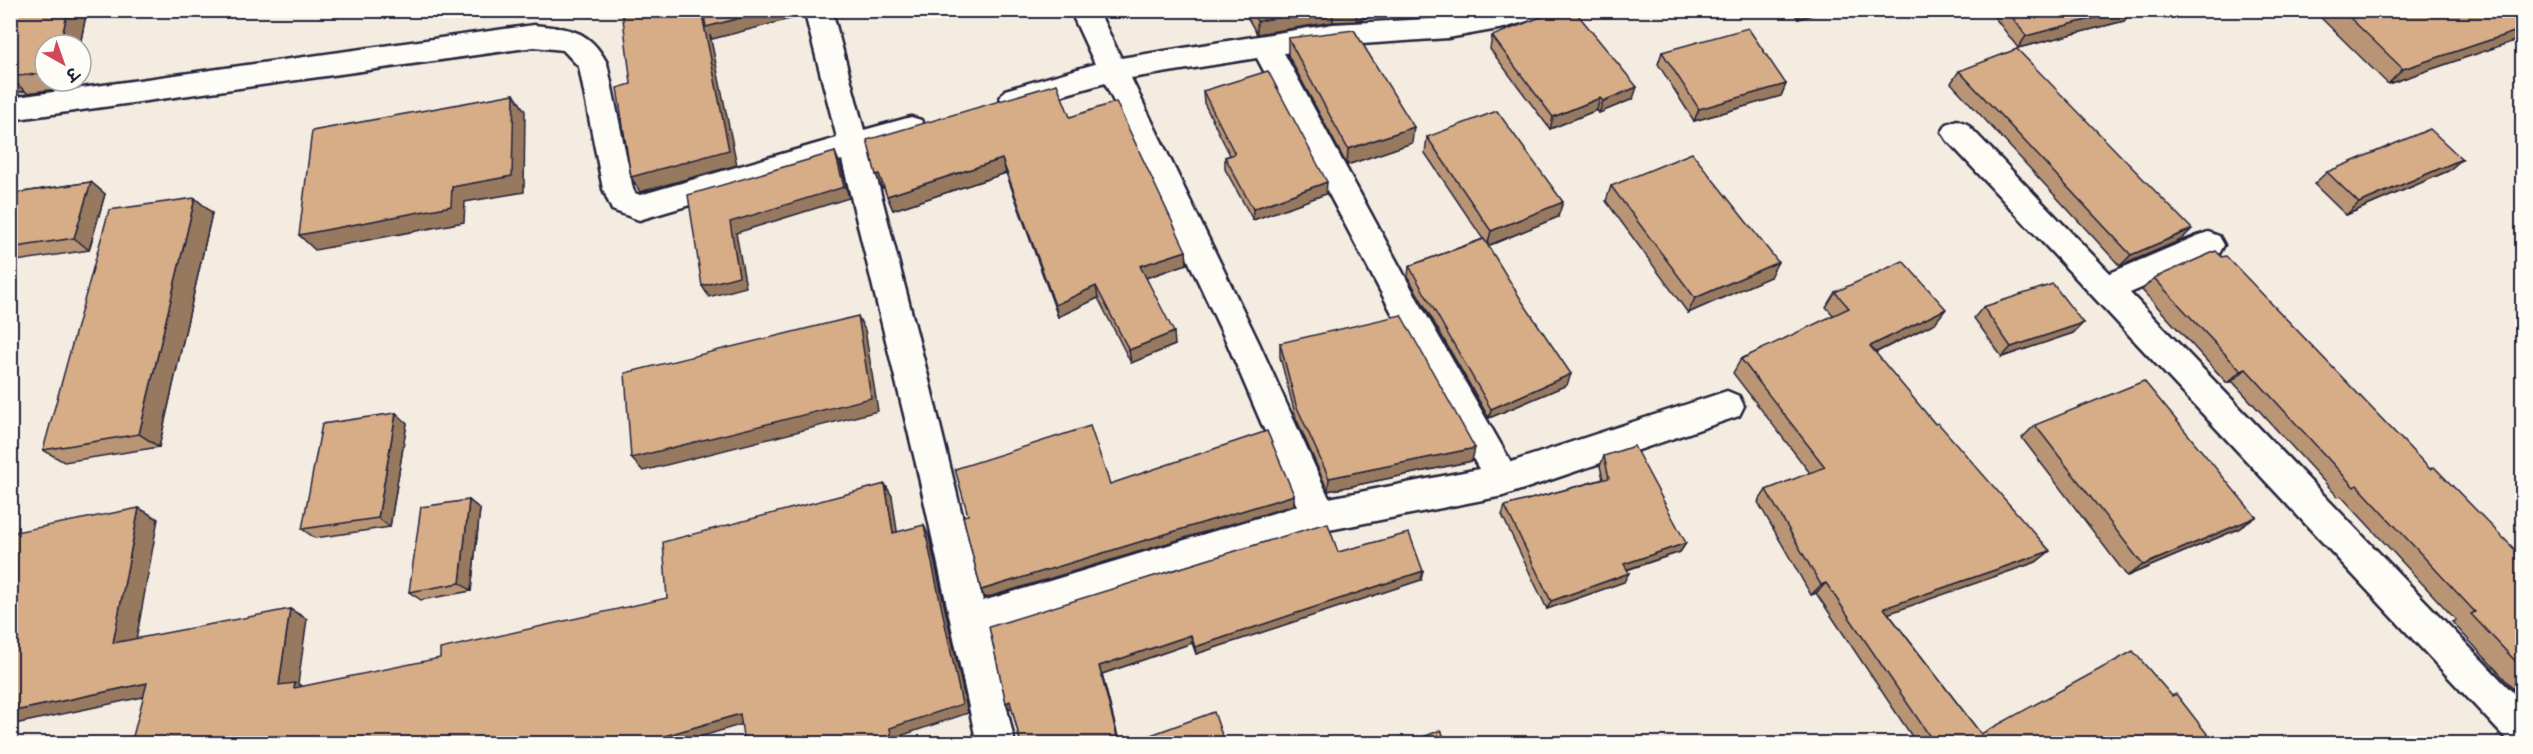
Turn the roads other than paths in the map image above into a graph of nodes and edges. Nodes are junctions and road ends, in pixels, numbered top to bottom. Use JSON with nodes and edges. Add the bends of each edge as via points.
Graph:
{"nodes":[{"id":1,"x":818,"y":10,"type":"edge"},
{"id":2,"x":1084,"y":10,"type":"edge"},
{"id":3,"x":1317,"y":10,"type":"edge"},
{"id":4,"x":1530,"y":10,"type":"edge"},
{"id":5,"x":1333,"y":35,"type":"junction"},
{"id":6,"x":1264,"y":45,"type":"junction"},
{"id":7,"x":1113,"y":70,"type":"junction"},
{"id":8,"x":988,"y":105,"type":"edge"},
{"id":9,"x":10,"y":109,"type":"edge"},
{"id":10,"x":932,"y":122,"type":"edge"},
{"id":11,"x":1957,"y":132,"type":"dead end"},
{"id":12,"x":853,"y":144,"type":"junction"},
{"id":13,"x":2208,"y":245,"type":"dead end"},
{"id":14,"x":2106,"y":289,"type":"junction"},
{"id":15,"x":1727,"y":406,"type":"dead end"},
{"id":16,"x":1503,"y":480,"type":"junction"},
{"id":17,"x":1319,"y":516,"type":"junction"},
{"id":18,"x":970,"y":622,"type":"junction"},
{"id":19,"x":2523,"y":729,"type":"edge"},
{"id":20,"x":996,"y":744,"type":"edge"}],
"edges":[{"from":1,"to":12,"type":"street"},
{"from":2,"to":7,"type":"street"},
{"from":3,"to":5,"type":"street"},
{"from":4,"to":5,"type":"street","via":[[1448,28]]},
{"from":5,"to":6,"type":"street"},
{"from":6,"to":7,"type":"street"},
{"from":6,"to":16,"type":"street"},
{"from":7,"to":8,"type":"street"},
{"from":7,"to":17,"type":"street","via":[[1243,343]]},
{"from":9,"to":12,"type":"street","via":[[534,36],[571,40],[593,63],[618,189],[623,201],[639,208]]},
{"from":10,"to":12,"type":"street"},
{"from":11,"to":14,"type":"street"},
{"from":12,"to":18,"type":"street"},
{"from":13,"to":14,"type":"street"},
{"from":14,"to":19,"type":"street"},
{"from":15,"to":16,"type":"street"},
{"from":16,"to":17,"type":"street"},
{"from":17,"to":18,"type":"street"},
{"from":18,"to":20,"type":"street"}]}
